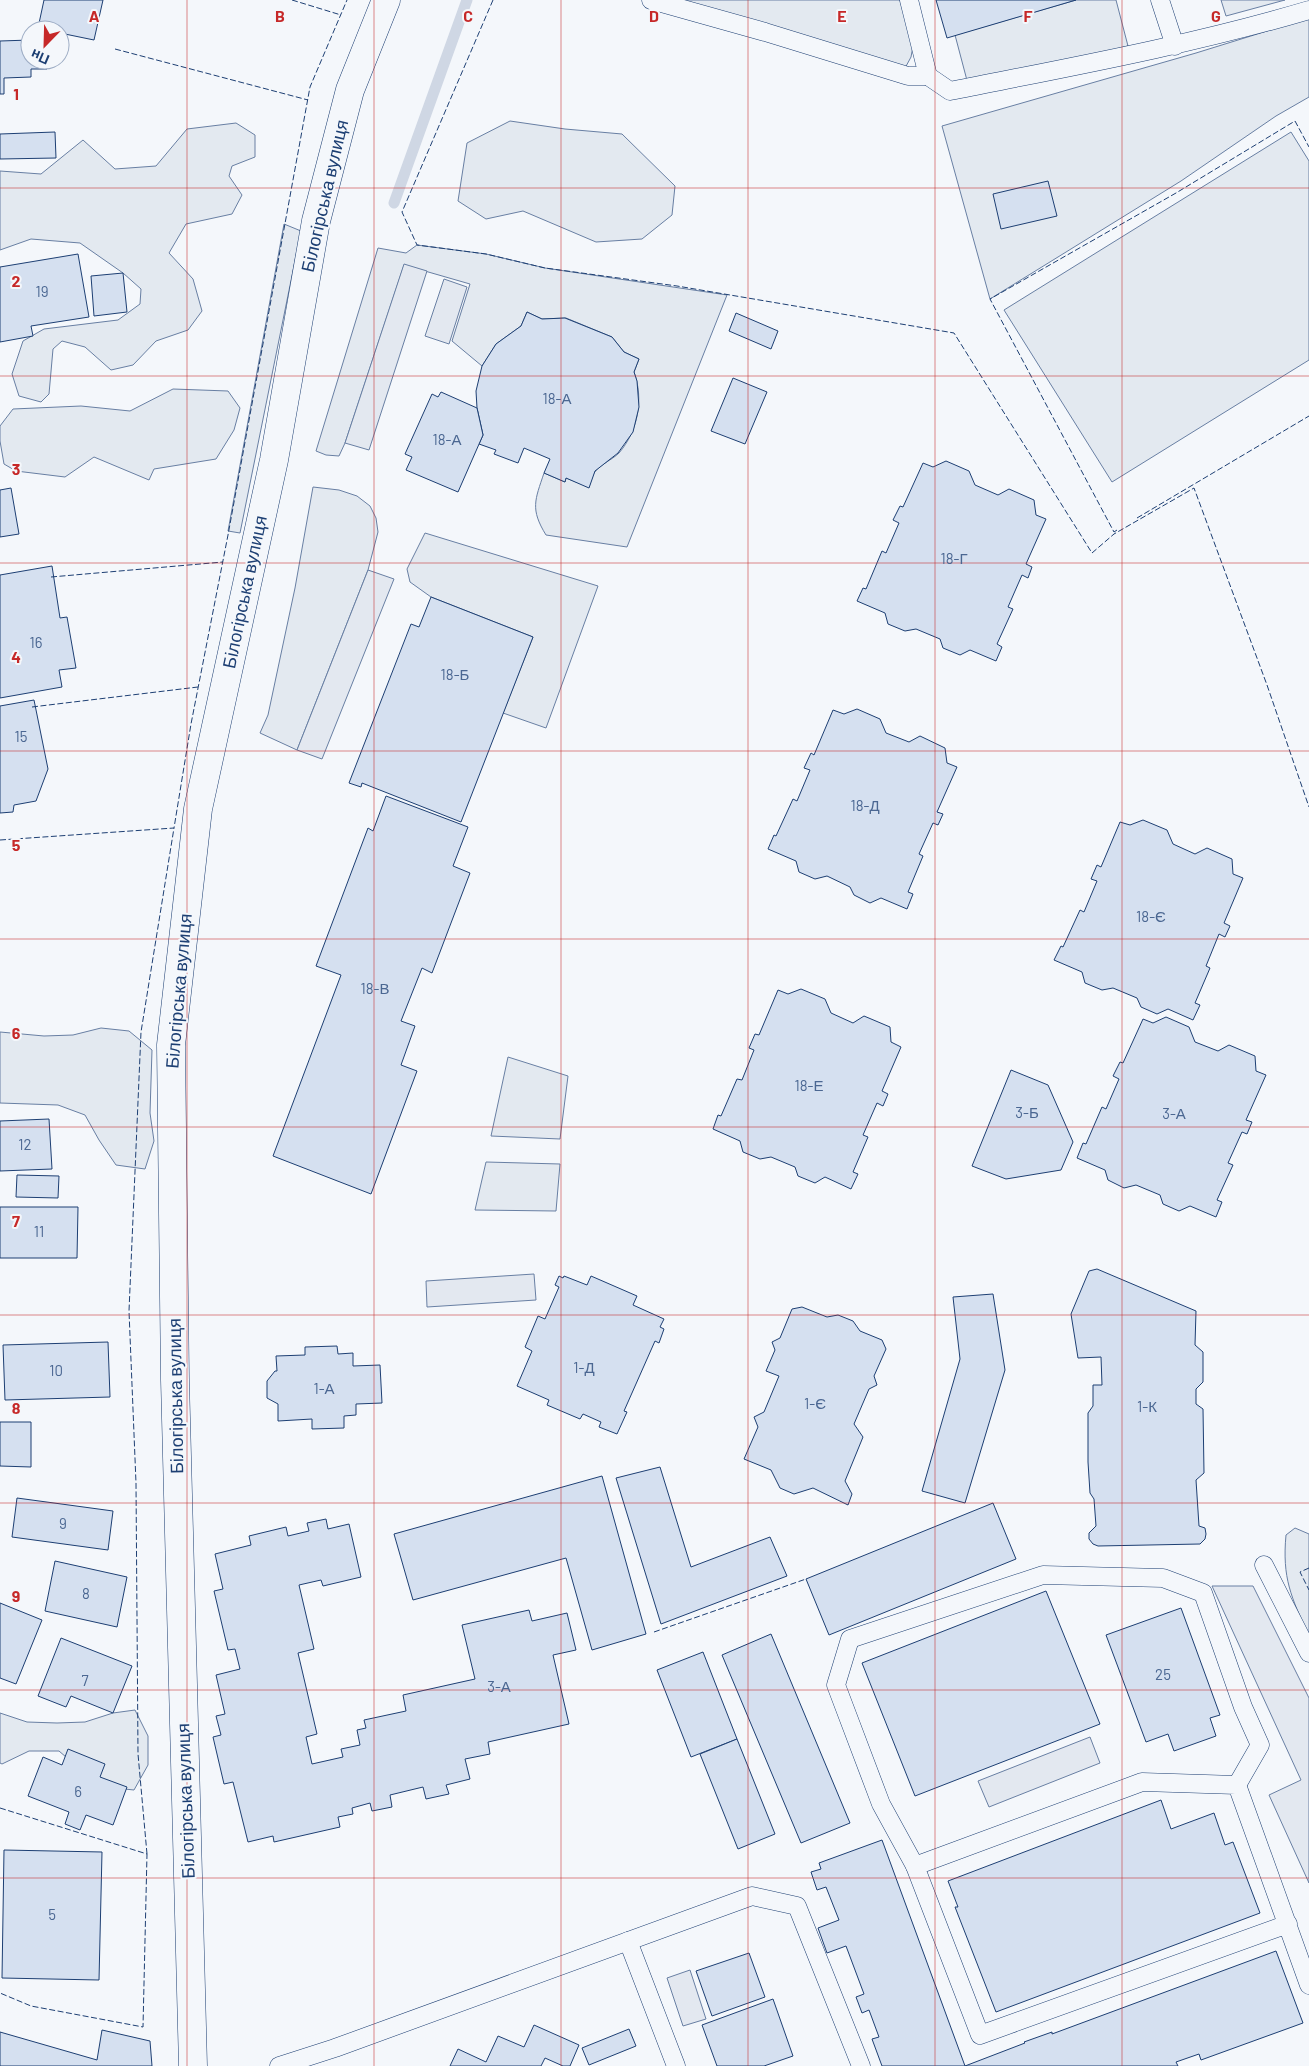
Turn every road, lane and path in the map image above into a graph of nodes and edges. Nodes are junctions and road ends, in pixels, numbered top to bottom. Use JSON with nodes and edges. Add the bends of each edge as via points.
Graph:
{"nodes":[{"id":1,"x":386,"y":0,"type":"edge"},
{"id":2,"x":651,"y":0,"type":"edge"},
{"id":3,"x":909,"y":0,"type":"edge"},
{"id":4,"x":1160,"y":0,"type":"edge"},
{"id":5,"x":1309,"y":10,"type":"edge"},
{"id":6,"x":1175,"y":46,"type":"junction"},
{"id":7,"x":928,"y":76,"type":"junction"},
{"id":8,"x":1264,"y":1565,"type":"dead end"},
{"id":9,"x":1309,"y":1653,"type":"edge"},
{"id":10,"x":1237,"y":1785,"type":"junction"},
{"id":11,"x":916,"y":1866,"type":"junction"},
{"id":12,"x":1288,"y":1924,"type":"junction"},
{"id":13,"x":628,"y":1941,"type":"junction"},
{"id":14,"x":1309,"y":1985,"type":"edge"},
{"id":15,"x":193,"y":2066,"type":"edge"},
{"id":16,"x":279,"y":2066,"type":"edge"},
{"id":17,"x":676,"y":2066,"type":"edge"},
{"id":18,"x":861,"y":2066,"type":"edge"}],
"edges":[{"from":1,"to":15,"type":"street","name":"Білогірська вулиця","via":[[350,90],[316,222],[274,460],[198,809],[171,1045],[175,1380]]},
{"from":2,"to":7,"type":"lane","via":[[908,76]]},
{"from":3,"to":7,"type":"lane"},
{"from":4,"to":6,"type":"lane"},
{"from":5,"to":6,"type":"lane"},
{"from":6,"to":7,"type":"lane","via":[[950,91]]},
{"from":8,"to":9,"type":"lane"},
{"from":10,"to":11,"type":"lane","via":[[1142,1782]]},
{"from":10,"to":11,"type":"lane","via":[[1260,1745],[1243,1707],[1203,1593],[1163,1578],[1043,1575],[850,1639],[836,1685],[881,1804]]},
{"from":10,"to":12,"type":"lane"},
{"from":11,"to":12,"type":"lane","via":[[980,2035]]},
{"from":12,"to":14,"type":"lane"},
{"from":13,"to":16,"type":"lane"},
{"from":13,"to":17,"type":"lane"},
{"from":13,"to":18,"type":"lane","via":[[752,1896],[797,1906]]}]}
